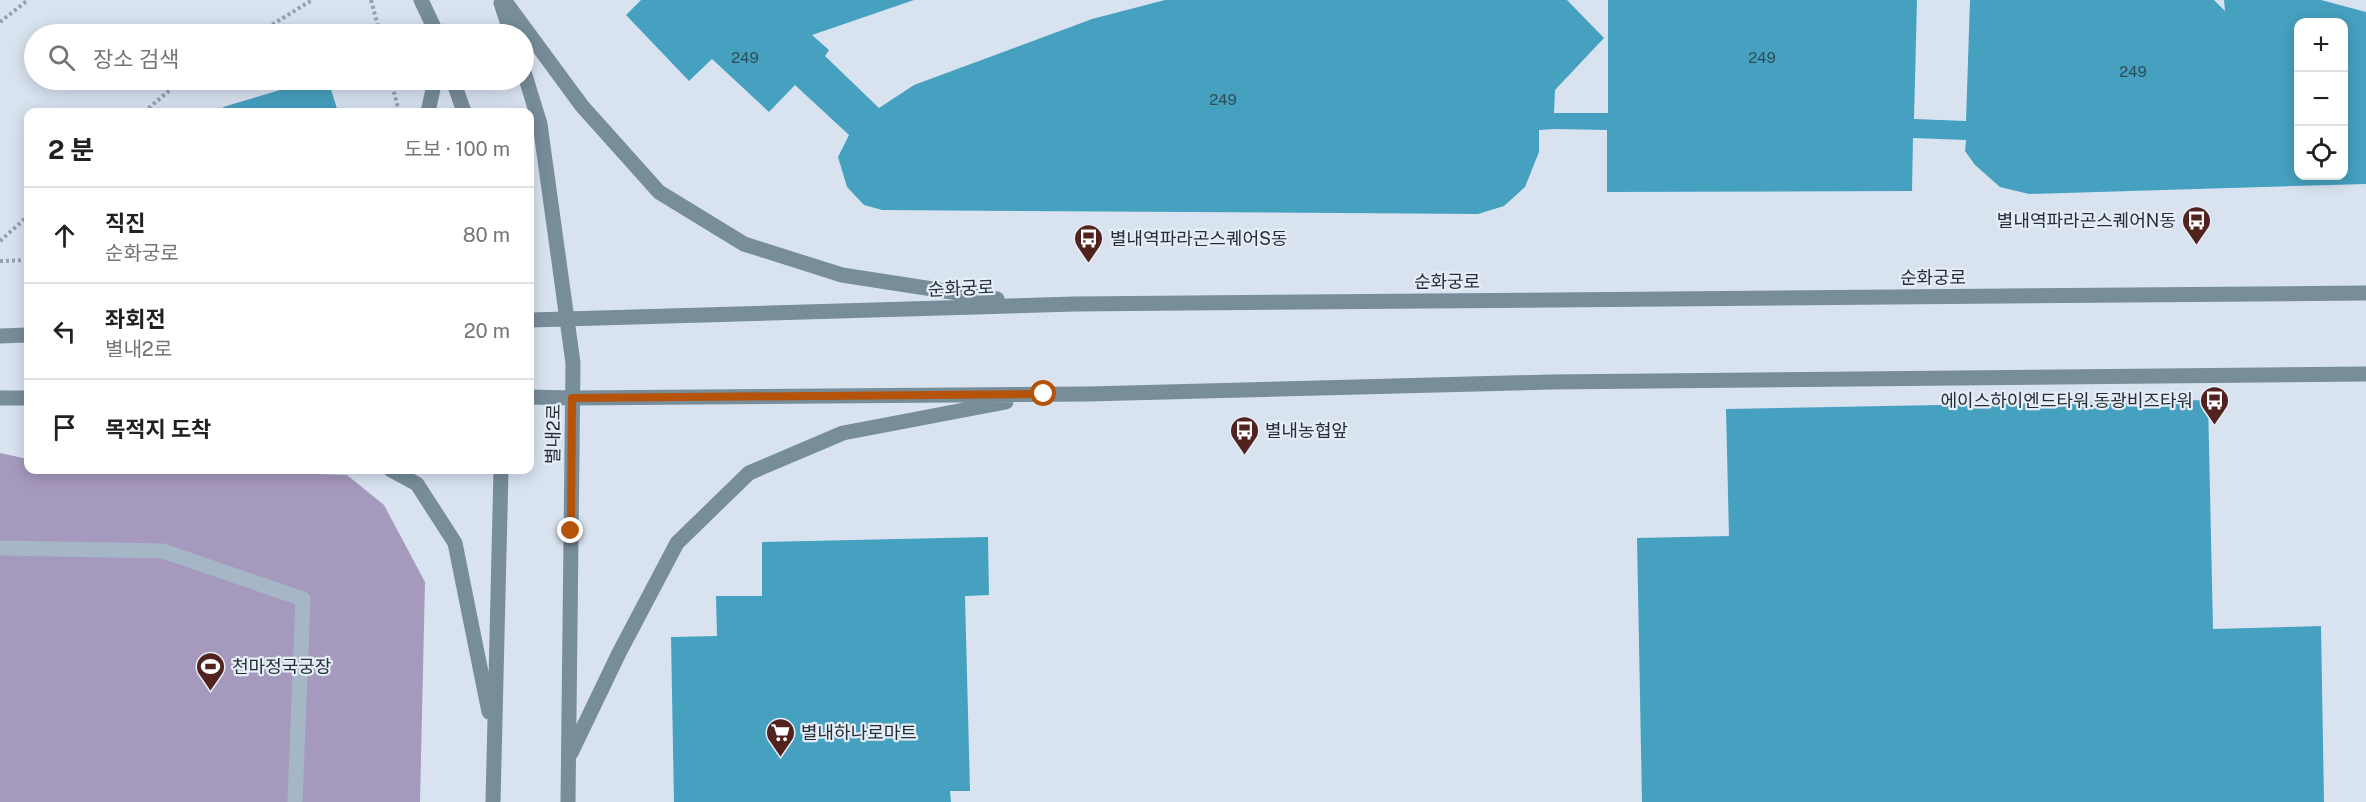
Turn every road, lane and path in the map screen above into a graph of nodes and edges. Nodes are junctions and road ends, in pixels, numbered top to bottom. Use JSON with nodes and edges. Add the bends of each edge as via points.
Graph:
{"nodes":[{"id":1,"x":28,"y":0,"type":"edge"},
{"id":2,"x":312,"y":0,"type":"edge"},
{"id":3,"x":370,"y":0,"type":"edge"},
{"id":4,"x":421,"y":0,"type":"edge"},
{"id":5,"x":502,"y":0,"type":"edge"},
{"id":6,"x":0,"y":22,"type":"edge"},
{"id":7,"x":273,"y":24,"type":"edge"},
{"id":8,"x":377,"y":24,"type":"edge"},
{"id":9,"x":432,"y":24,"type":"edge"},
{"id":10,"x":508,"y":24,"type":"edge"},
{"id":11,"x":520,"y":24,"type":"edge"},
{"id":12,"x":534,"y":42,"type":"edge"},
{"id":13,"x":170,"y":90,"type":"edge"},
{"id":14,"x":394,"y":90,"type":"edge"},
{"id":15,"x":433,"y":90,"type":"edge"},
{"id":16,"x":456,"y":90,"type":"edge"},
{"id":17,"x":530,"y":90,"type":"edge"},
{"id":18,"x":149,"y":108,"type":"edge"},
{"id":19,"x":398,"y":108,"type":"edge"},
{"id":20,"x":429,"y":108,"type":"edge"},
{"id":21,"x":463,"y":108,"type":"edge"},
{"id":22,"x":24,"y":220,"type":"edge"},
{"id":23,"x":0,"y":242,"type":"edge"},
{"id":24,"x":24,"y":260,"type":"edge"},
{"id":25,"x":0,"y":261,"type":"edge"},
{"id":26,"x":2366,"y":293,"type":"edge"},
{"id":27,"x":1036,"y":305,"type":"junction"},
{"id":28,"x":534,"y":320,"type":"edge"},
{"id":29,"x":567,"y":320,"type":"junction"},
{"id":30,"x":24,"y":335,"type":"edge"},
{"id":31,"x":0,"y":336,"type":"edge"},
{"id":32,"x":2366,"y":374,"type":"edge"},
{"id":33,"x":1044,"y":394,"type":"junction"},
{"id":34,"x":534,"y":397,"type":"edge"},
{"id":35,"x":0,"y":398,"type":"edge"},
{"id":36,"x":24,"y":398,"type":"edge"},
{"id":37,"x":572,"y":398,"type":"junction"},
{"id":38,"x":398,"y":474,"type":"edge"},
{"id":39,"x":501,"y":474,"type":"edge"},
{"id":40,"x":0,"y":548,"type":"edge"},
{"id":41,"x":495,"y":741,"type":"junction"},
{"id":42,"x":569,"y":758,"type":"junction"},
{"id":43,"x":295,"y":802,"type":"edge"},
{"id":44,"x":493,"y":802,"type":"edge"},
{"id":45,"x":568,"y":802,"type":"edge"}],
"edges":[{"from":1,"to":6,"type":"path"},
{"from":2,"to":7,"type":"path"},
{"from":3,"to":8,"type":"path"},
{"from":4,"to":9,"type":"street"},
{"from":5,"to":10,"type":"street"},
{"from":5,"to":11,"type":"street"},
{"from":12,"to":27,"type":"street","via":[[582,106],[659,192],[744,244],[842,275]]},
{"from":13,"to":18,"type":"path"},
{"from":14,"to":19,"type":"path"},
{"from":15,"to":20,"type":"street"},
{"from":16,"to":21,"type":"street"},
{"from":17,"to":29,"type":"street","name":"별내2로","via":[[540,124]]},
{"from":22,"to":23,"type":"path"},
{"from":24,"to":25,"type":"path"},
{"from":26,"to":27,"type":"street","name":"순화궁로"},
{"from":27,"to":29,"type":"street","name":"순화궁로"},
{"from":28,"to":29,"type":"street","name":"순화궁로"},
{"from":29,"to":37,"type":"street","name":"별내2로","via":[[573,363]]},
{"from":30,"to":31,"type":"street"},
{"from":32,"to":33,"type":"street","via":[[1550,382]]},
{"from":33,"to":37,"type":"street"},
{"from":33,"to":42,"type":"street","via":[[843,433],[749,473],[677,543]]},
{"from":34,"to":37,"type":"street"},
{"from":35,"to":36,"type":"street"},
{"from":37,"to":42,"type":"street","name":"별내2로"},
{"from":38,"to":41,"type":"street","via":[[417,484],[455,543]]},
{"from":39,"to":41,"type":"street"},
{"from":40,"to":43,"type":"lane","via":[[163,550],[303,599]]},
{"from":41,"to":44,"type":"street"},
{"from":42,"to":45,"type":"street","name":"별내2로"}]}
